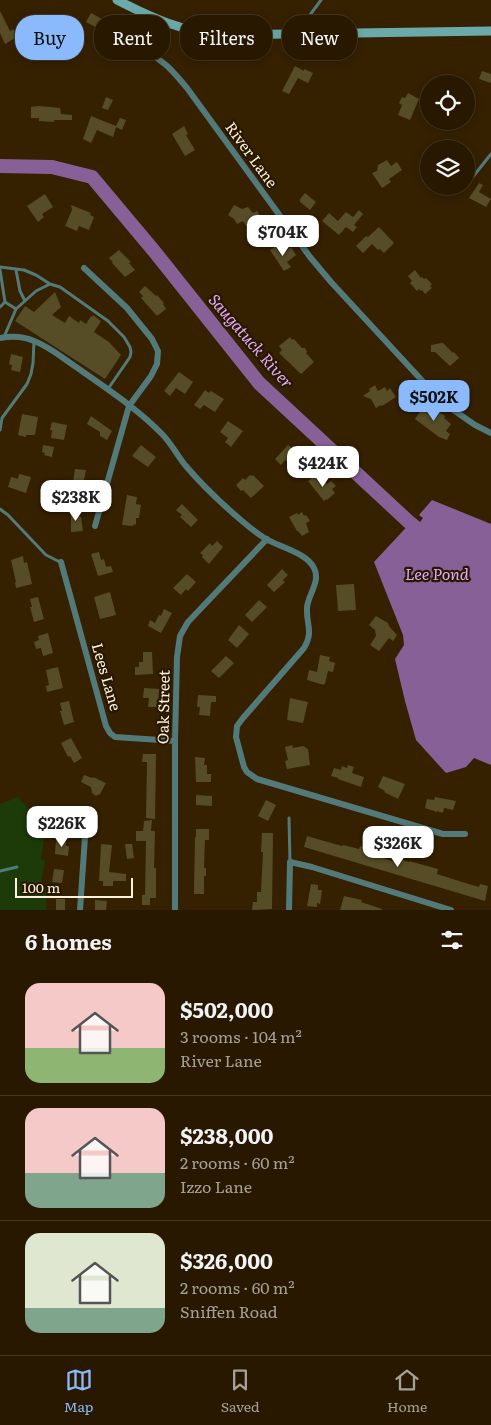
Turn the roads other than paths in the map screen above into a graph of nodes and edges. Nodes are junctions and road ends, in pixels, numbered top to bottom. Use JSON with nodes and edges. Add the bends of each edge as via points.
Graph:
{"nodes":[{"id":1,"x":117,"y":0,"type":"edge"},
{"id":2,"x":321,"y":0,"type":"edge"},
{"id":3,"x":139,"y":11,"type":"junction"},
{"id":4,"x":310,"y":15,"type":"edge"},
{"id":5,"x":491,"y":32,"type":"edge"},
{"id":6,"x":357,"y":34,"type":"edge"},
{"id":7,"x":282,"y":35,"type":"edge"},
{"id":8,"x":491,"y":154,"type":"edge"},
{"id":9,"x":475,"y":174,"type":"edge"},
{"id":10,"x":0,"y":268,"type":"edge"},
{"id":11,"x":84,"y":268,"type":"dead end"},
{"id":12,"x":16,"y":270,"type":"junction"},
{"id":13,"x":50,"y":284,"type":"junction"},
{"id":14,"x":25,"y":301,"type":"junction"},
{"id":15,"x":4,"y":302,"type":"junction"},
{"id":16,"x":0,"y":307,"type":"edge"},
{"id":17,"x":16,"y":309,"type":"junction"},
{"id":18,"x":2,"y":337,"type":"edge"},
{"id":19,"x":34,"y":341,"type":"junction"},
{"id":20,"x":108,"y":389,"type":"junction"},
{"id":21,"x":129,"y":406,"type":"junction"},
{"id":22,"x":0,"y":430,"type":"edge"},
{"id":23,"x":491,"y":433,"type":"edge"},
{"id":24,"x":0,"y":509,"type":"edge"},
{"id":25,"x":95,"y":526,"type":"dead end"},
{"id":26,"x":267,"y":539,"type":"junction"},
{"id":27,"x":60,"y":562,"type":"joint"},
{"id":28,"x":175,"y":741,"type":"junction"},
{"id":29,"x":289,"y":818,"type":"dead end"},
{"id":30,"x":465,"y":834,"type":"dead end"},
{"id":31,"x":85,"y":837,"type":"dead end"},
{"id":32,"x":290,"y":862,"type":"junction"},
{"id":33,"x":17,"y":867,"type":"dead end"},
{"id":34,"x":0,"y":872,"type":"edge"},
{"id":35,"x":446,"y":909,"type":"edge"},
{"id":36,"x":80,"y":910,"type":"edge"},
{"id":37,"x":175,"y":910,"type":"edge"},
{"id":38,"x":289,"y":910,"type":"edge"}],
"edges":[{"from":1,"to":3,"type":"main road"},
{"from":2,"to":4,"type":"lane"},
{"from":3,"to":7,"type":"main road","via":[[200,33]]},
{"from":3,"to":23,"type":"street","name":"River Lane","via":[[135,25],[142,44],[187,88],[310,257],[422,381],[452,408]]},
{"from":5,"to":6,"type":"main road"},
{"from":8,"to":9,"type":"lane"},
{"from":10,"to":12,"type":"lane"},
{"from":10,"to":15,"type":"lane"},
{"from":11,"to":21,"type":"street","via":[[127,308],[158,351],[154,370]]},
{"from":12,"to":13,"type":"lane","via":[[24,270]]},
{"from":12,"to":14,"type":"lane"},
{"from":13,"to":14,"type":"lane"},
{"from":13,"to":20,"type":"lane","via":[[60,287],[108,321],[130,347],[127,363]]},
{"from":14,"to":17,"type":"lane"},
{"from":15,"to":16,"type":"lane"},
{"from":15,"to":17,"type":"lane"},
{"from":17,"to":18,"type":"lane"},
{"from":18,"to":19,"type":"street"},
{"from":19,"to":20,"type":"street"},
{"from":19,"to":22,"type":"lane","via":[[32,369],[27,384],[2,418]]},
{"from":20,"to":21,"type":"street"},
{"from":21,"to":25,"type":"street"},
{"from":21,"to":26,"type":"street","via":[[162,434],[186,466],[218,499]]},
{"from":24,"to":27,"type":"lane","via":[[46,555]]},
{"from":26,"to":28,"type":"street","name":"Oak Street","via":[[194,616],[180,636]]},
{"from":26,"to":30,"type":"street","via":[[305,558],[317,576],[307,608],[308,641],[237,726],[236,737],[247,772],[257,779],[442,834]]},
{"from":27,"to":28,"type":"street","name":"Lees Lane","via":[[110,733],[115,737]]},
{"from":28,"to":37,"type":"street","name":"Oak Street"},
{"from":29,"to":32,"type":"lane"},
{"from":31,"to":36,"type":"street"},
{"from":32,"to":35,"type":"street"},
{"from":32,"to":38,"type":"street"},
{"from":33,"to":34,"type":"lane"}]}
